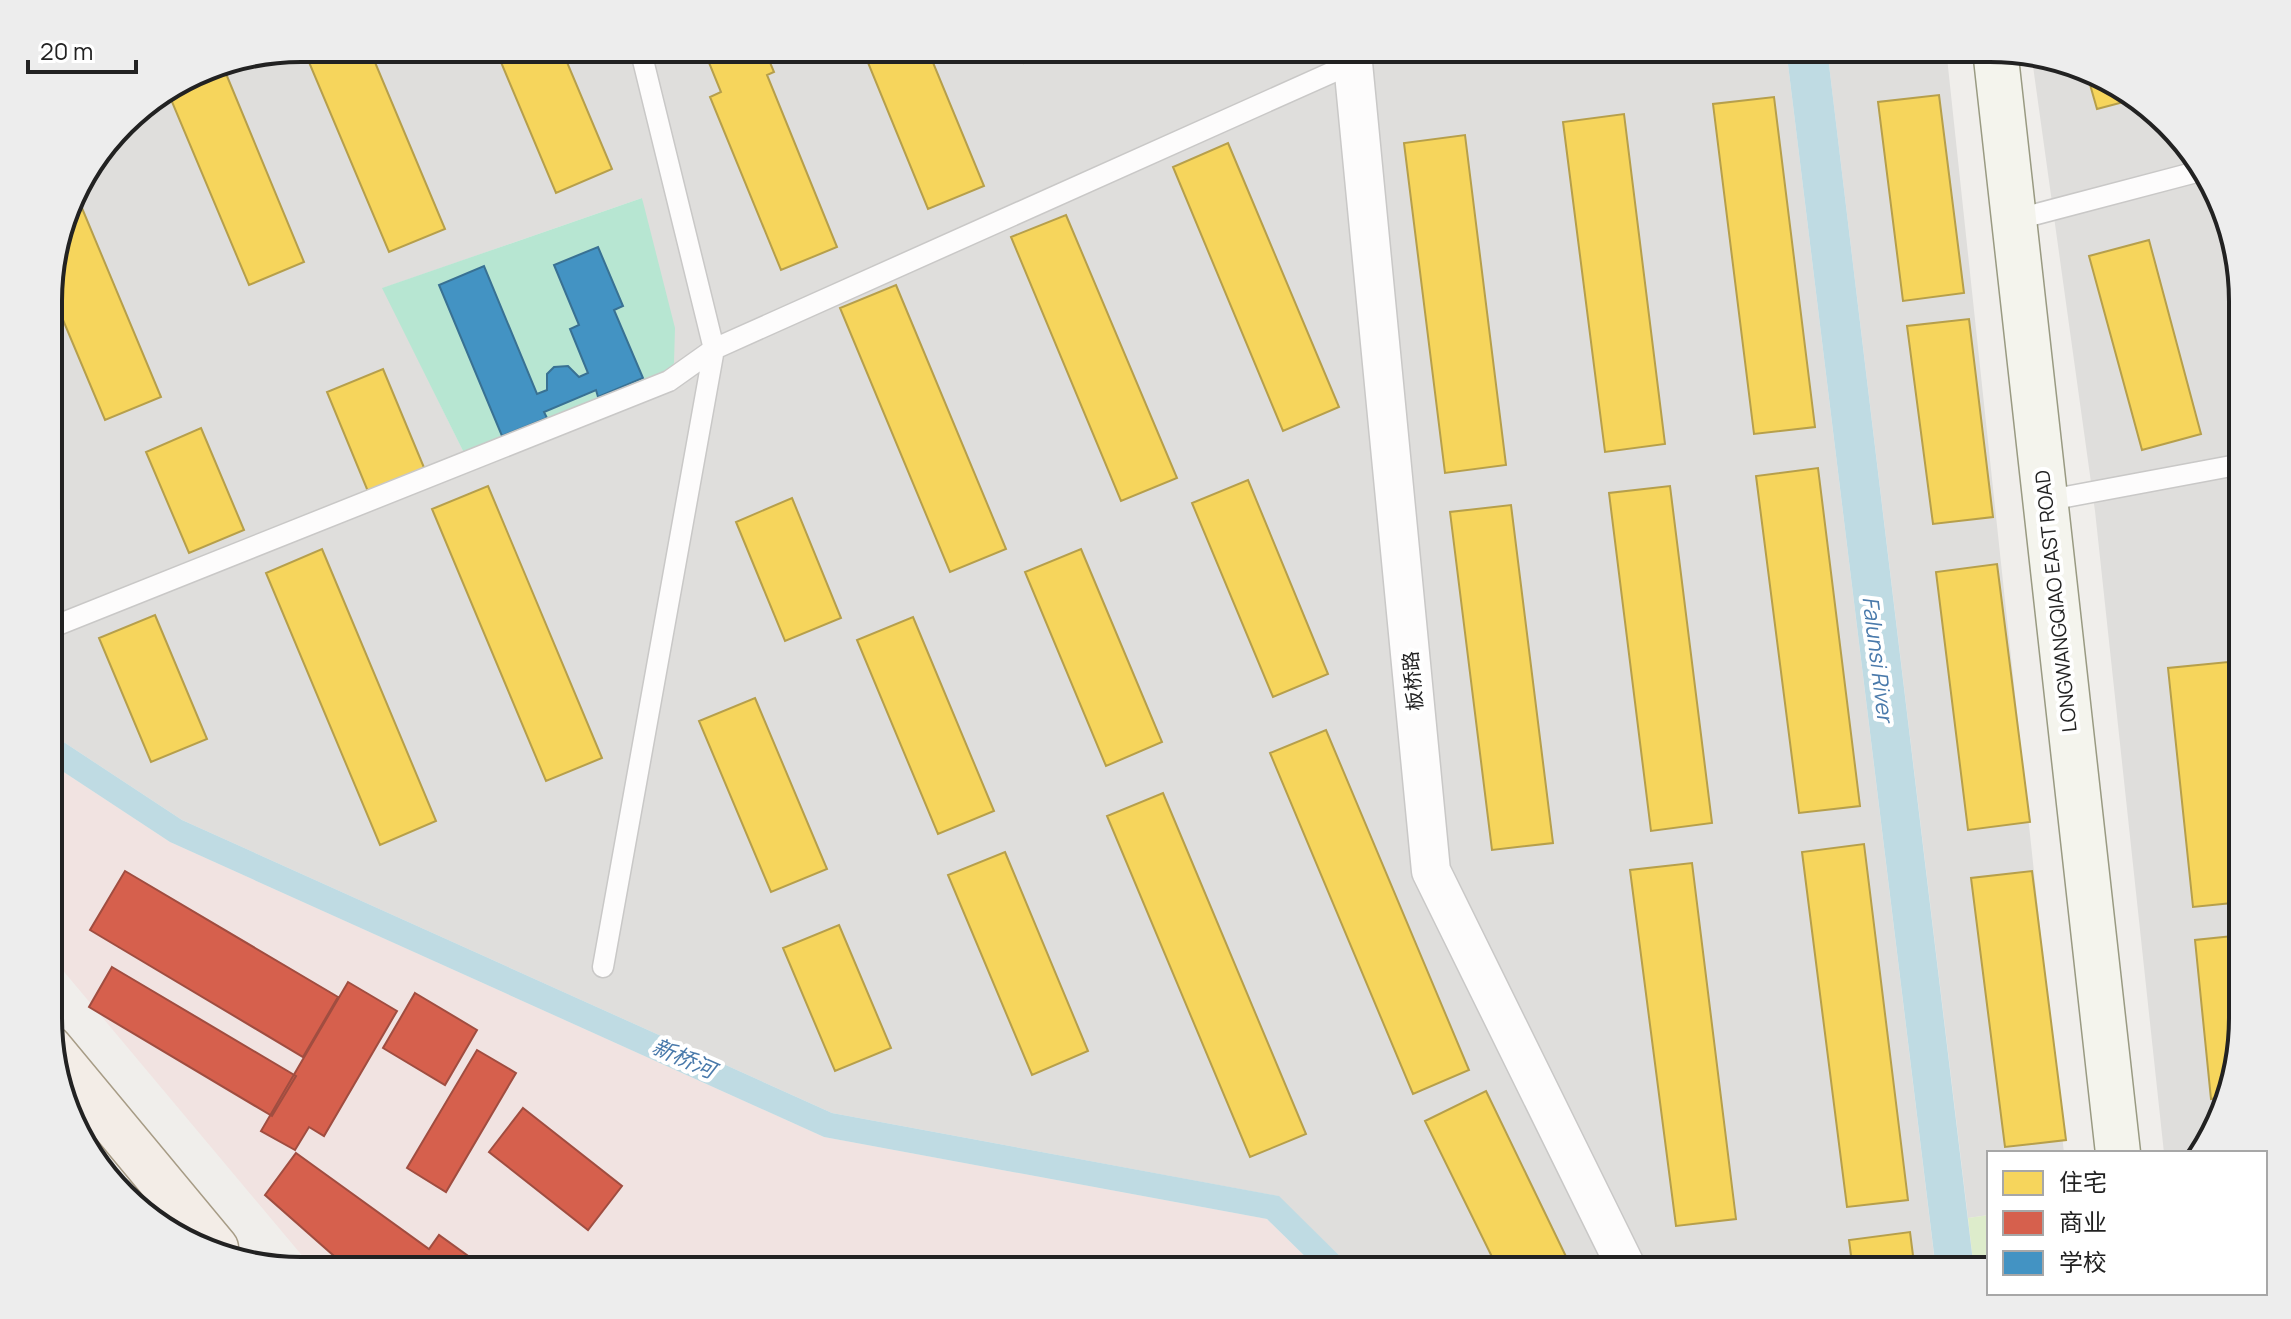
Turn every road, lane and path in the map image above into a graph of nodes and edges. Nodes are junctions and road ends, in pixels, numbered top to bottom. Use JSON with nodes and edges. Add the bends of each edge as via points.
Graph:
{"nodes":[{"id":1,"x":643,"y":62,"type":"edge"},
{"id":2,"x":1337,"y":62,"type":"edge"},
{"id":3,"x":1351,"y":62,"type":"edge"},
{"id":4,"x":1996,"y":62,"type":"edge"},
{"id":5,"x":2191,"y":173,"type":"edge"},
{"id":6,"x":2014,"y":220,"type":"junction"},
{"id":7,"x":714,"y":349,"type":"junction"},
{"id":8,"x":2228,"y":467,"type":"edge"},
{"id":9,"x":2044,"y":501,"type":"junction"},
{"id":10,"x":62,"y":623,"type":"edge"},
{"id":11,"x":603,"y":967,"type":"dead end"},
{"id":12,"x":69,"y":1073,"type":"edge"},
{"id":13,"x":2118,"y":1151,"type":"edge"},
{"id":14,"x":178,"y":1222,"type":"edge"},
{"id":15,"x":1621,"y":1256,"type":"edge"}],
"edges":[{"from":1,"to":7,"type":"lane"},
{"from":2,"to":7,"type":"lane"},
{"from":3,"to":15,"type":"street","name":"板桥路","via":[[1431,871]]},
{"from":4,"to":6,"type":"street","name":"LONGWANGQIAO EAST ROAD"},
{"from":5,"to":6,"type":"lane"},
{"from":6,"to":9,"type":"street","name":"LONGWANGQIAO EAST ROAD"},
{"from":7,"to":10,"type":"lane","via":[[669,381]]},
{"from":7,"to":11,"type":"lane"},
{"from":8,"to":9,"type":"lane"},
{"from":9,"to":13,"type":"street","name":"LONGWANGQIAO EAST ROAD"},
{"from":12,"to":14,"type":"main road"}]}
